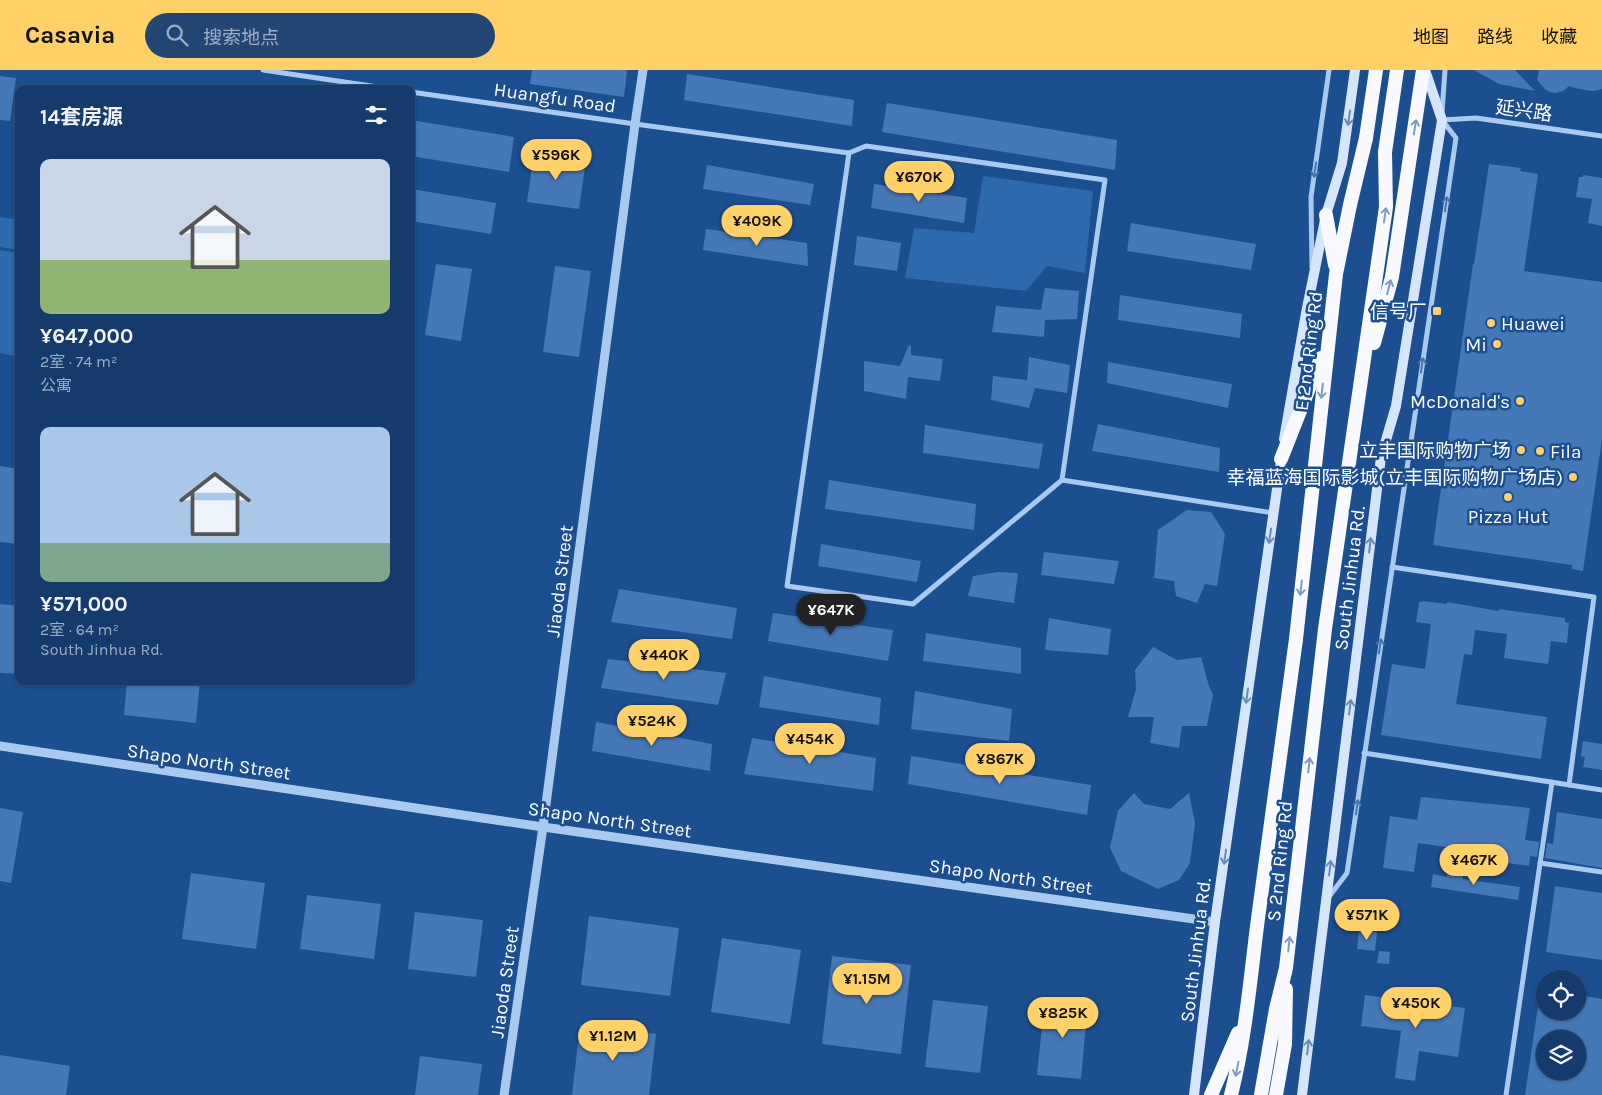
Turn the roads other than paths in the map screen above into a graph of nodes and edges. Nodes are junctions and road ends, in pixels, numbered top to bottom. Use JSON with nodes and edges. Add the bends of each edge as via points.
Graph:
{"nodes":[{"id":1,"x":263,"y":70,"type":"edge"},
{"id":2,"x":643,"y":70,"type":"edge"},
{"id":3,"x":1329,"y":70,"type":"edge"},
{"id":4,"x":1355,"y":70,"type":"edge"},
{"id":5,"x":1376,"y":70,"type":"edge"},
{"id":6,"x":1397,"y":70,"type":"edge"},
{"id":7,"x":1424,"y":70,"type":"edge"},
{"id":8,"x":1445,"y":70,"type":"edge"},
{"id":9,"x":365,"y":85,"type":"edge"},
{"id":10,"x":415,"y":93,"type":"edge"},
{"id":11,"x":1442,"y":120,"type":"junction"},
{"id":12,"x":635,"y":124,"type":"junction"},
{"id":13,"x":1602,"y":136,"type":"edge"},
{"id":14,"x":849,"y":153,"type":"junction"},
{"id":15,"x":1326,"y":215,"type":"junction"},
{"id":16,"x":1336,"y":274,"type":"junction"},
{"id":17,"x":1312,"y":287,"type":"junction"},
{"id":18,"x":1328,"y":341,"type":"junction"},
{"id":19,"x":1358,"y":402,"type":"junction"},
{"id":20,"x":1281,"y":459,"type":"junction"},
{"id":21,"x":1062,"y":480,"type":"junction"},
{"id":22,"x":1274,"y":513,"type":"junction"},
{"id":23,"x":1392,"y":567,"type":"junction"},
{"id":24,"x":1296,"y":639,"type":"joint"},
{"id":25,"x":0,"y":746,"type":"edge"},
{"id":26,"x":1364,"y":754,"type":"junction"},
{"id":27,"x":1552,"y":782,"type":"junction"},
{"id":28,"x":1569,"y":785,"type":"junction"},
{"id":29,"x":1602,"y":790,"type":"edge"},
{"id":30,"x":543,"y":827,"type":"junction"},
{"id":31,"x":1540,"y":863,"type":"junction"},
{"id":32,"x":1602,"y":872,"type":"edge"},
{"id":33,"x":1326,"y":901,"type":"junction"},
{"id":34,"x":1215,"y":922,"type":"junction"},
{"id":35,"x":1286,"y":968,"type":"junction"},
{"id":36,"x":1247,"y":1012,"type":"junction"},
{"id":37,"x":504,"y":1095,"type":"edge"},
{"id":38,"x":1194,"y":1095,"type":"edge"},
{"id":39,"x":1211,"y":1095,"type":"edge"},
{"id":40,"x":1231,"y":1095,"type":"edge"},
{"id":41,"x":1260,"y":1095,"type":"edge"},
{"id":42,"x":1276,"y":1095,"type":"edge"},
{"id":43,"x":1302,"y":1095,"type":"edge"},
{"id":44,"x":1506,"y":1095,"type":"edge"}],
"edges":[{"from":1,"to":9,"type":"street"},
{"from":2,"to":12,"type":"street","name":"Jiaoda Street"},
{"from":3,"to":17,"type":"street","one_way":true,"via":[[1311,197]]},
{"from":4,"to":15,"type":"main road","name":"South Jinhua Rd.","one_way":true,"via":[[1342,163]]},
{"from":5,"to":16,"type":"highway","name":"E 2nd Ring Rd","bridge":true,"via":[[1366,138]]},
{"from":19,"to":6,"type":"highway","one_way":true,"via":[[1386,207],[1385,152]]},
{"from":7,"to":11,"type":"main road","name":"South Jinhua Rd."},
{"from":19,"to":7,"type":"highway","one_way":true,"via":[[1392,277]]},
{"from":8,"to":11,"type":"street"},
{"from":10,"to":12,"type":"street","name":"Huangfu Road"},
{"from":11,"to":13,"type":"street","name":"延兴路","via":[[1476,118]]},
{"from":23,"to":11,"type":"street","one_way":true,"via":[[1456,138]]},
{"from":33,"to":11,"type":"main road","name":"South Jinhua Rd.","one_way":true,"via":[[1381,457],[1396,406]]},
{"from":12,"to":14,"type":"street","name":"Huangfu Road"},
{"from":12,"to":30,"type":"street","name":"Jiaoda Street"},
{"from":14,"to":21,"type":"street","via":[[866,146],[1106,180]]},
{"from":14,"to":21,"type":"street","via":[[787,586],[913,604]]},
{"from":15,"to":16,"type":"highway"},
{"from":15,"to":17,"type":"main road","name":"South Jinhua Rd."},
{"from":16,"to":18,"type":"highway","name":"E 2nd Ring Rd"},
{"from":17,"to":20,"type":"main road","name":"South Jinhua Rd."},
{"from":18,"to":20,"type":"highway"},
{"from":18,"to":24,"type":"highway","name":"E 2nd Ring Rd","one_way":true},
{"from":35,"to":19,"type":"highway","name":"S 2nd Ring Rd","one_way":true,"via":[[1324,629]]},
{"from":20,"to":22,"type":"main road","name":"South Jinhua Rd."},
{"from":21,"to":22,"type":"street"},
{"from":22,"to":34,"type":"main road","name":"South Jinhua Rd.","one_way":true},
{"from":26,"to":23,"type":"street","one_way":true},
{"from":23,"to":28,"type":"street","via":[[1594,597]]},
{"from":24,"to":36,"type":"highway","name":"S 2nd Ring Rd","bridge":true},
{"from":25,"to":30,"type":"street","name":"Shapo North Street"},
{"from":26,"to":27,"type":"street"},
{"from":33,"to":26,"type":"street","one_way":true,"via":[[1347,874]]},
{"from":27,"to":28,"type":"street"},
{"from":27,"to":31,"type":"street"},
{"from":28,"to":29,"type":"street"},
{"from":30,"to":34,"type":"street","name":"Shapo North Street"},
{"from":30,"to":37,"type":"street","name":"Jiaoda Street"},
{"from":31,"to":32,"type":"street"},
{"from":31,"to":44,"type":"street"},
{"from":43,"to":33,"type":"main road","name":"South Jinhua Rd.","one_way":true},
{"from":34,"to":38,"type":"main road","name":"South Jinhua Rd."},
{"from":35,"to":41,"type":"highway","name":"S 2nd Ring Rd"},
{"from":35,"to":42,"type":"highway","via":[[1285,1044]]},
{"from":36,"to":39,"type":"highway","bridge":true},
{"from":36,"to":40,"type":"highway","name":"S 2nd Ring Rd","one_way":true,"bridge":true}]}
